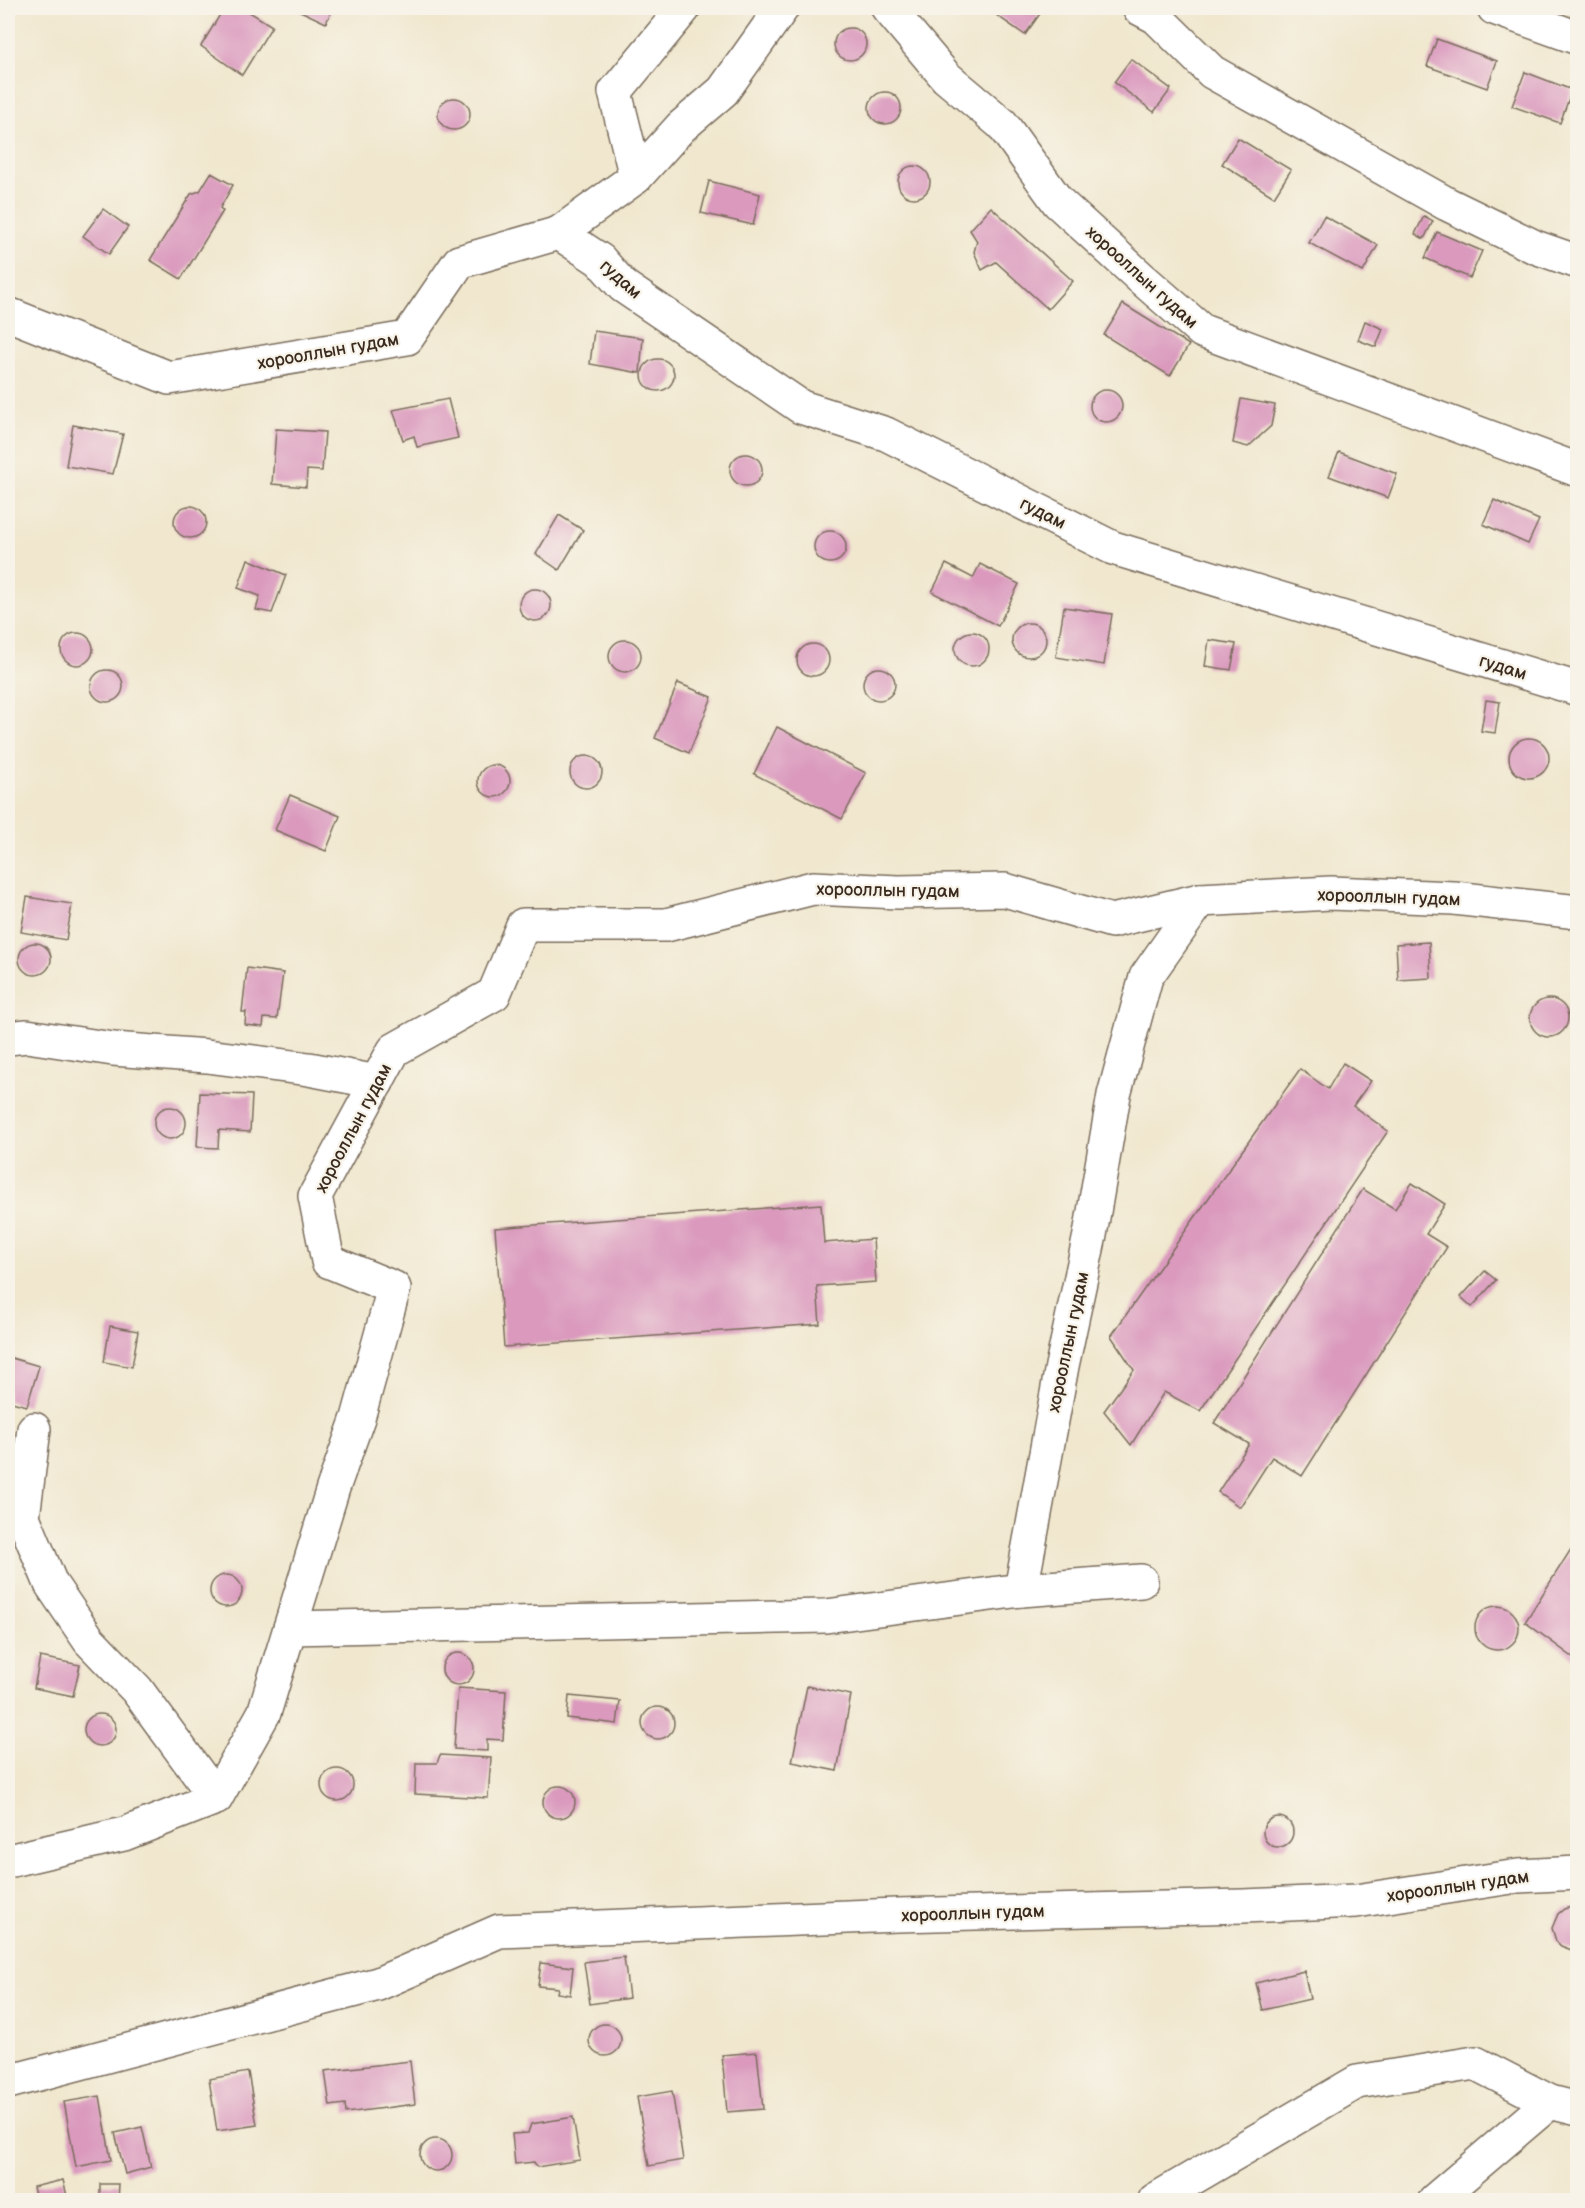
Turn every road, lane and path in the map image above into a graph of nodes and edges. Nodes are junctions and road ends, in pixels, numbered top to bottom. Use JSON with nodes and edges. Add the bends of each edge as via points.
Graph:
{"nodes":[{"id":1,"x":684,"y":8,"type":"edge"},
{"id":2,"x":782,"y":8,"type":"edge"},
{"id":3,"x":888,"y":8,"type":"edge"},
{"id":4,"x":1139,"y":8,"type":"edge"},
{"id":5,"x":1494,"y":8,"type":"edge"},
{"id":6,"x":1578,"y":38,"type":"edge"},
{"id":7,"x":636,"y":177,"type":"junction"},
{"id":8,"x":559,"y":233,"type":"junction"},
{"id":9,"x":1578,"y":262,"type":"edge"},
{"id":10,"x":8,"y":314,"type":"edge"},
{"id":11,"x":1578,"y":470,"type":"edge"},
{"id":12,"x":1578,"y":689,"type":"edge"},
{"id":13,"x":1200,"y":900,"type":"junction"},
{"id":14,"x":1578,"y":912,"type":"edge"},
{"id":15,"x":8,"y":1038,"type":"edge"},
{"id":16,"x":377,"y":1082,"type":"junction"},
{"id":17,"x":34,"y":1429,"type":"dead end"},
{"id":18,"x":1141,"y":1581,"type":"dead end"},
{"id":19,"x":1021,"y":1590,"type":"junction"},
{"id":20,"x":290,"y":1628,"type":"junction"},
{"id":21,"x":216,"y":1798,"type":"junction"},
{"id":22,"x":8,"y":1861,"type":"edge"},
{"id":23,"x":1578,"y":1873,"type":"edge"},
{"id":24,"x":8,"y":2082,"type":"edge"},
{"id":25,"x":1564,"y":2105,"type":"edge"},
{"id":26,"x":1155,"y":2200,"type":"edge"},
{"id":27,"x":1435,"y":2200,"type":"edge"}],
"edges":[{"from":1,"to":7,"type":"street","via":[[615,92]]},
{"from":2,"to":7,"type":"street","name":"хорооллын гудам","via":[[723,91],[681,127]]},
{"from":3,"to":11,"type":"street","name":"хорооллын гудам","via":[[946,77],[1002,124],[1058,202],[1202,331]]},
{"from":4,"to":9,"type":"street","via":[[1156,17],[1212,72],[1447,204],[1535,247]]},
{"from":5,"to":6,"type":"street"},
{"from":7,"to":8,"type":"street","name":"хорооллын гудам"},
{"from":8,"to":10,"type":"street","name":"хорооллын гудам","via":[[459,262],[407,338],[169,378]]},
{"from":8,"to":12,"type":"street","name":"гудам","via":[[600,260],[623,286],[801,407],[886,434],[1113,548]]},
{"from":13,"to":14,"type":"street","name":"хорооллын гудам","via":[[1330,893],[1454,898]]},
{"from":13,"to":16,"type":"street","name":"хорооллын гудам","via":[[1112,921],[1005,890],[898,892],[813,888],[666,925],[523,925],[494,994],[394,1050]]},
{"from":13,"to":19,"type":"street","name":"хорооллын гудам","via":[[1146,977],[1114,1095]]},
{"from":15,"to":16,"type":"street","via":[[27,1036],[113,1049],[207,1056]]},
{"from":16,"to":20,"type":"street","name":"хорооллын гудам","via":[[315,1196],[327,1262],[394,1288],[358,1418]]},
{"from":17,"to":21,"type":"street","via":[[23,1517],[51,1584],[89,1640],[137,1690]]},
{"from":18,"to":19,"type":"street"},
{"from":19,"to":20,"type":"street","via":[[826,1616]]},
{"from":20,"to":21,"type":"street","via":[[264,1713]]},
{"from":21,"to":22,"type":"street","via":[[124,1834]]},
{"from":23,"to":24,"type":"street","name":"хорооллын гудам","via":[[1518,1876],[1356,1901],[499,1931],[378,1984]]},
{"from":25,"to":26,"type":"street","via":[[1475,2063],[1357,2082]]},
{"from":25,"to":27,"type":"street"}]}
